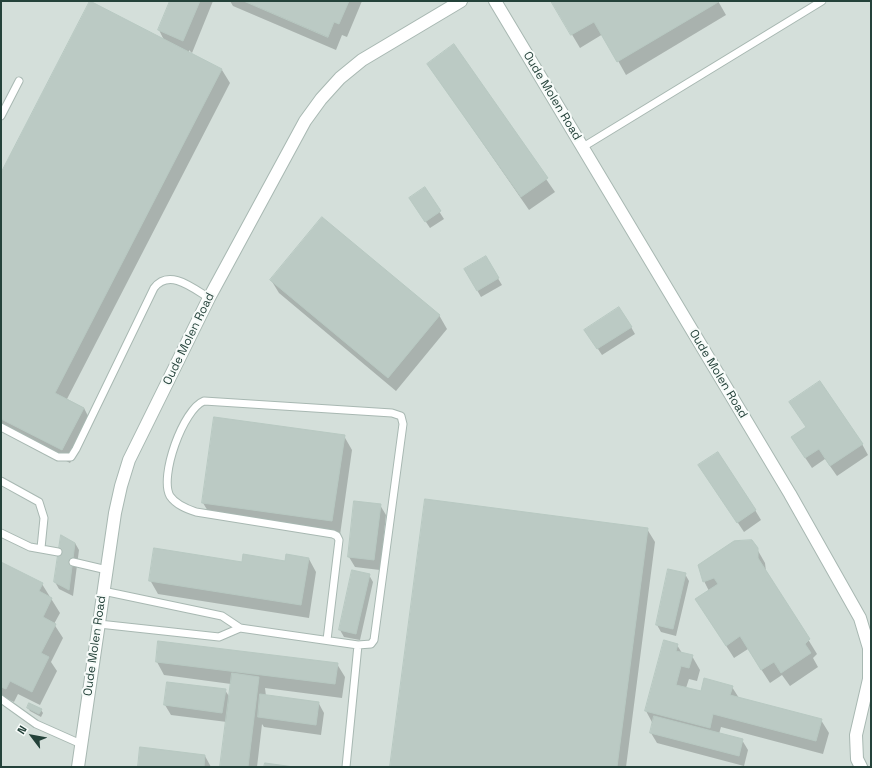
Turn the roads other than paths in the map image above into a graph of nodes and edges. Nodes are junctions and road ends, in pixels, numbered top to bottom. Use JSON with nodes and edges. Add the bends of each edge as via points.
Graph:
{"nodes":[{"id":1,"x":461,"y":1,"type":"edge"},
{"id":2,"x":495,"y":1,"type":"edge"},
{"id":3,"x":822,"y":1,"type":"edge"},
{"id":4,"x":19,"y":81,"type":"dead end"},
{"id":5,"x":1,"y":116,"type":"edge"},
{"id":6,"x":583,"y":147,"type":"junction"},
{"id":7,"x":209,"y":298,"type":"junction"},
{"id":8,"x":1,"y":427,"type":"edge"},
{"id":9,"x":1,"y":481,"type":"edge"},
{"id":10,"x":1,"y":533,"type":"edge"},
{"id":11,"x":41,"y":548,"type":"junction"},
{"id":12,"x":58,"y":552,"type":"dead end"},
{"id":13,"x":73,"y":562,"type":"dead end"},
{"id":14,"x":107,"y":570,"type":"junction"},
{"id":15,"x":103,"y":591,"type":"junction"},
{"id":16,"x":99,"y":624,"type":"junction"},
{"id":17,"x":240,"y":628,"type":"junction"},
{"id":18,"x":327,"y":640,"type":"junction"},
{"id":19,"x":358,"y":645,"type":"junction"},
{"id":20,"x":1,"y":699,"type":"edge"},
{"id":21,"x":81,"y":744,"type":"junction"},
{"id":22,"x":78,"y":767,"type":"edge"},
{"id":23,"x":346,"y":767,"type":"edge"},
{"id":24,"x":861,"y":767,"type":"edge"}],
"edges":[{"from":1,"to":7,"type":"street","name":"Oude Molen Road","via":[[362,60],[340,78],[321,99],[305,121]]},
{"from":2,"to":6,"type":"street","name":"Oude Molen Road"},
{"from":3,"to":6,"type":"lane"},
{"from":4,"to":5,"type":"lane"},
{"from":6,"to":24,"type":"street","name":"Oude Molen Road","via":[[790,494],[860,618],[869,648],[869,679],[856,735],[857,759]]},
{"from":7,"to":8,"type":"lane","via":[[188,284],[171,278],[159,282],[71,456],[58,457]]},
{"from":7,"to":14,"type":"street","name":"Oude Molen Road","via":[[129,460],[120,486]]},
{"from":9,"to":11,"type":"lane","via":[[39,502],[44,518]]},
{"from":10,"to":11,"type":"lane","via":[[30,547]]},
{"from":11,"to":12,"type":"lane"},
{"from":13,"to":14,"type":"lane"},
{"from":14,"to":15,"type":"street","name":"Oude Molen Road"},
{"from":15,"to":16,"type":"street","name":"Oude Molen Road"},
{"from":15,"to":17,"type":"lane","via":[[222,616]]},
{"from":16,"to":17,"type":"lane","via":[[219,637]]},
{"from":16,"to":21,"type":"street","name":"Oude Molen Road"},
{"from":17,"to":18,"type":"lane"},
{"from":18,"to":19,"type":"lane"},
{"from":18,"to":19,"type":"lane","via":[[339,540],[337,536],[196,512],[170,496],[168,487],[172,453],[178,436],[197,404],[204,402],[377,412],[401,416],[404,424],[374,640],[371,644]]},
{"from":19,"to":23,"type":"lane"},
{"from":20,"to":21,"type":"lane","via":[[36,724]]},
{"from":21,"to":22,"type":"street","name":"Oude Molen Road"}]}
